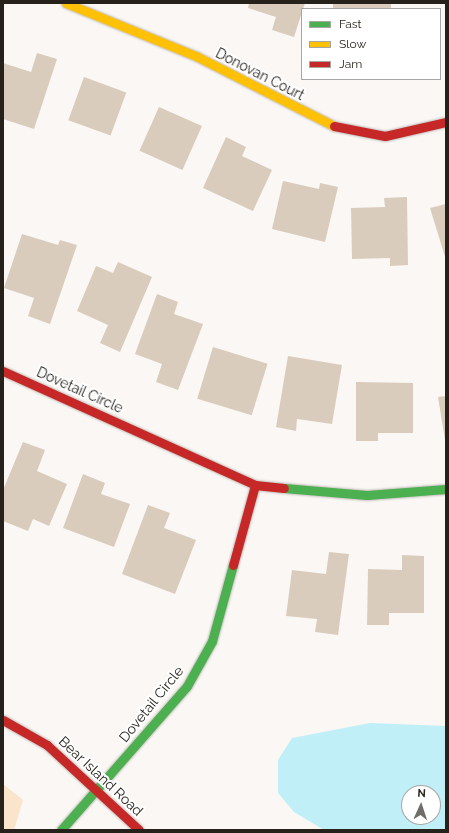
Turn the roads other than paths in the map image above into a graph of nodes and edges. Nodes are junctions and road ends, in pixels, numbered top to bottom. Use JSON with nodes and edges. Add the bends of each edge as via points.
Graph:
{"nodes":[{"id":1,"x":66,"y":3,"type":"edge"},
{"id":2,"x":446,"y":122,"type":"edge"},
{"id":3,"x":3,"y":371,"type":"edge"},
{"id":4,"x":255,"y":485,"type":"junction"},
{"id":5,"x":446,"y":489,"type":"edge"},
{"id":6,"x":3,"y":720,"type":"edge"},
{"id":7,"x":98,"y":789,"type":"junction"},
{"id":8,"x":61,"y":830,"type":"edge"},
{"id":9,"x":139,"y":830,"type":"edge"}],
"edges":[{"from":1,"to":2,"type":"street","name":"Donovan Court","via":[[196,56],[337,128],[385,136]]},
{"from":3,"to":4,"type":"street","name":"Dovetail Circle"},
{"from":4,"to":5,"type":"street","name":"Dovetail Circle","via":[[367,495]]},
{"from":4,"to":7,"type":"street","name":"Dovetail Circle","via":[[212,641],[187,686]]},
{"from":6,"to":7,"type":"street","name":"Bear Island Road","via":[[47,745]]},
{"from":7,"to":8,"type":"street","name":"Dovetail Circle"},
{"from":7,"to":9,"type":"street","name":"Bear Island Road"}]}
